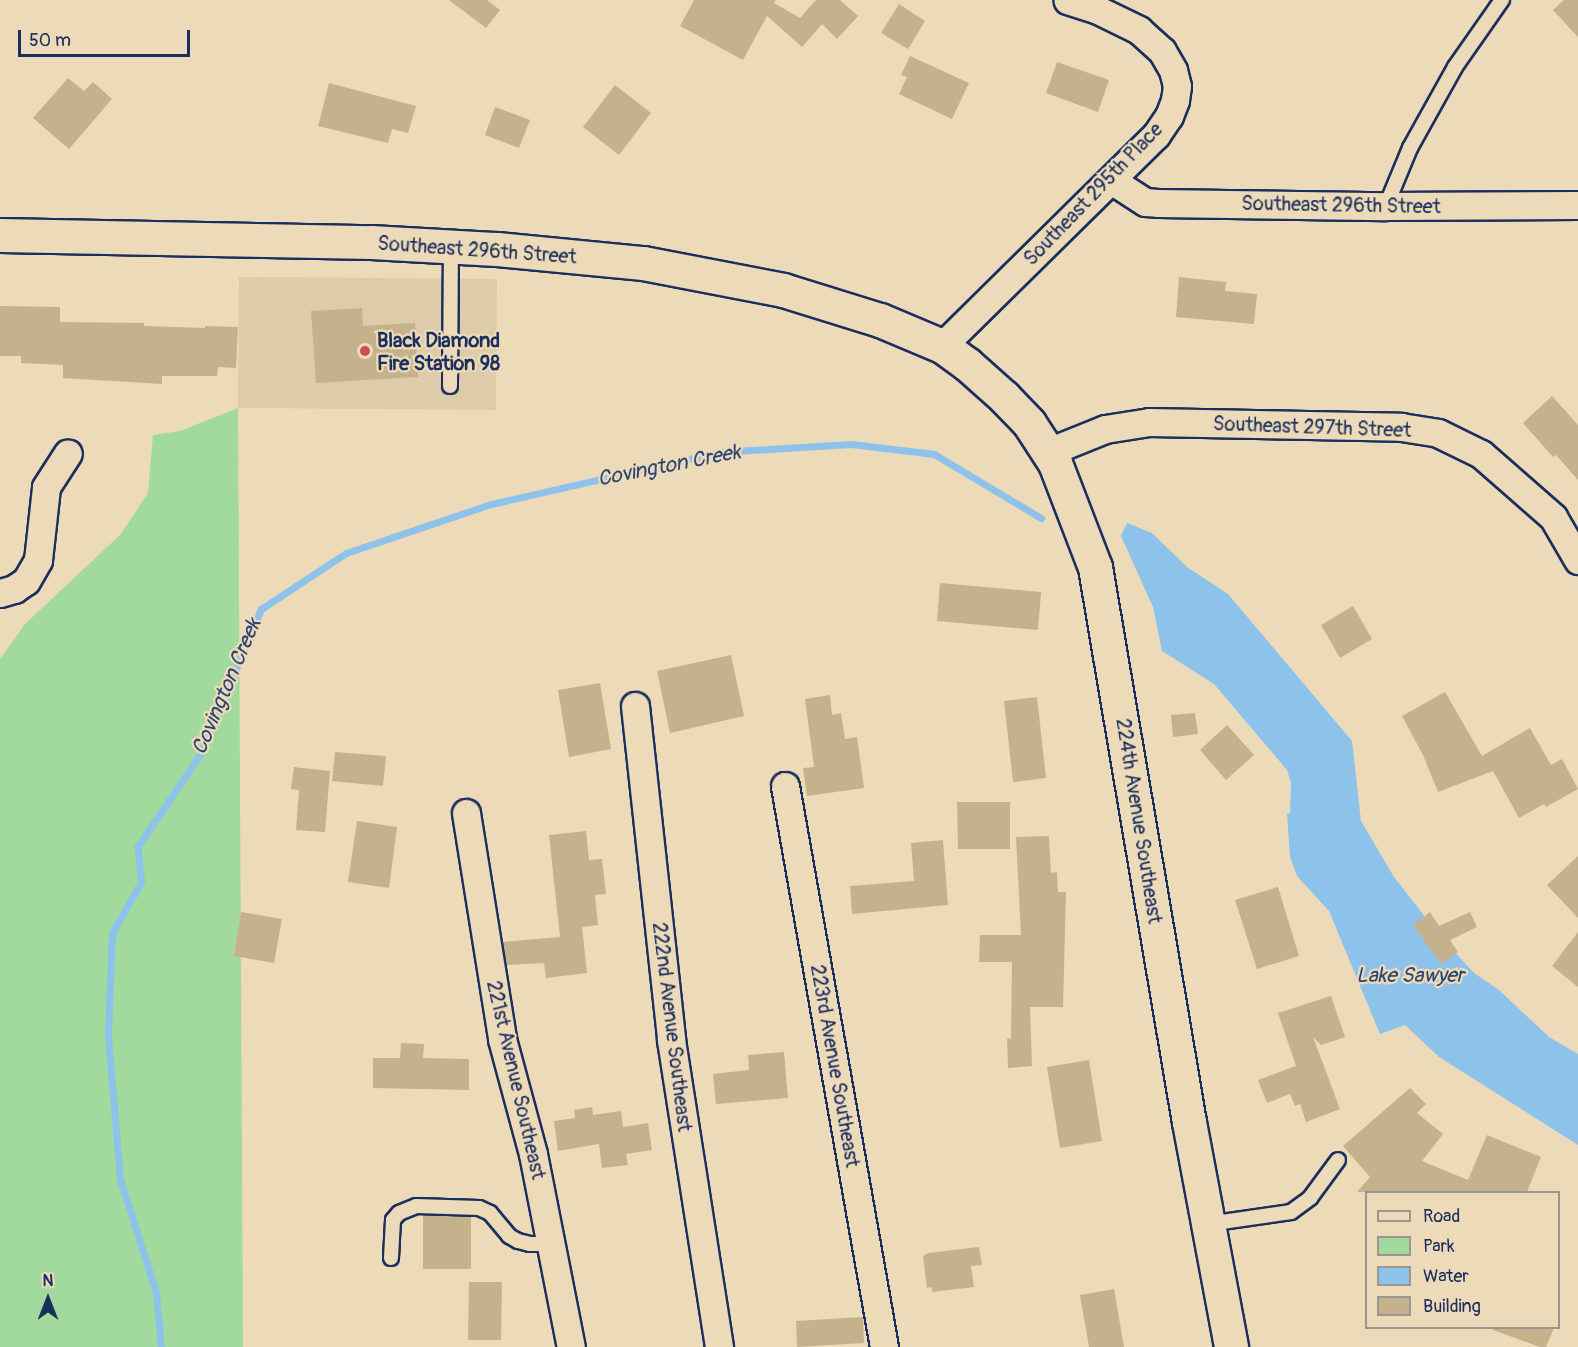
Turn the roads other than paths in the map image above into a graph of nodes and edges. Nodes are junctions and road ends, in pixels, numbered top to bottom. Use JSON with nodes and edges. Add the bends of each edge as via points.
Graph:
{"nodes":[{"id":1,"x":1068,"y":0,"type":"edge"},
{"id":2,"x":1502,"y":0,"type":"edge"},
{"id":3,"x":1111,"y":180,"type":"junction"},
{"id":4,"x":1578,"y":205,"type":"edge"},
{"id":5,"x":1386,"y":206,"type":"junction"},
{"id":6,"x":0,"y":235,"type":"edge"},
{"id":7,"x":451,"y":247,"type":"junction"},
{"id":8,"x":942,"y":346,"type":"junction"},
{"id":9,"x":450,"y":386,"type":"dead end"},
{"id":10,"x":1048,"y":452,"type":"junction"},
{"id":11,"x":68,"y":453,"type":"dead end"},
{"id":12,"x":1578,"y":560,"type":"edge"},
{"id":13,"x":0,"y":593,"type":"edge"},
{"id":14,"x":635,"y":706,"type":"dead end"},
{"id":15,"x":785,"y":786,"type":"dead end"},
{"id":16,"x":466,"y":813,"type":"dead end"},
{"id":17,"x":1338,"y":1160,"type":"dead end"},
{"id":18,"x":1208,"y":1224,"type":"junction"},
{"id":19,"x":552,"y":1244,"type":"junction"},
{"id":20,"x":391,"y":1258,"type":"dead end"},
{"id":21,"x":571,"y":1347,"type":"edge"},
{"id":22,"x":719,"y":1347,"type":"edge"},
{"id":23,"x":884,"y":1347,"type":"edge"},
{"id":24,"x":1231,"y":1347,"type":"edge"}],
"edges":[{"from":1,"to":3,"type":"street","name":"Southeast 295th Place","via":[[1139,30],[1162,51],[1177,86],[1169,116],[1156,135]]},
{"from":2,"to":5,"type":"lane","via":[[1455,67],[1410,148]]},
{"from":3,"to":5,"type":"street","name":"Southeast 296th Street","via":[[1145,202]]},
{"from":3,"to":8,"type":"street","name":"Southeast 295th Place"},
{"from":4,"to":5,"type":"street","name":"Southeast 296th Street"},
{"from":6,"to":7,"type":"street","name":"Southeast 296th Street"},
{"from":7,"to":8,"type":"street","name":"Southeast 296th Street","via":[[643,263],[783,290],[880,320]]},
{"from":7,"to":9,"type":"lane"},
{"from":8,"to":10,"type":"street","name":"224th Avenue Southeast","via":[[1004,397],[1029,423]]},
{"from":10,"to":12,"type":"street","name":"Southeast 297th Street","via":[[1105,429],[1149,422],[1401,427],[1438,433],[1481,454],[1553,517]]},
{"from":10,"to":18,"type":"street","name":"224th Avenue Southeast","via":[[1081,526],[1102,599]]},
{"from":11,"to":13,"type":"street","via":[[46,487],[38,560],[26,581],[14,590]]},
{"from":14,"to":22,"type":"street","name":"222nd Avenue Southeast","via":[[671,1040]]},
{"from":15,"to":23,"type":"street","name":"223rd Avenue Southeast"},
{"from":16,"to":19,"type":"street","name":"221st Avenue Southeast","via":[[502,1039]]},
{"from":17,"to":18,"type":"lane","via":[[1310,1198],[1291,1212]]},
{"from":18,"to":24,"type":"street","name":"224th Avenue Southeast"},
{"from":19,"to":20,"type":"lane","via":[[530,1244],[509,1236],[490,1213],[479,1208],[416,1206],[393,1220]]},
{"from":19,"to":21,"type":"street","name":"221st Avenue Southeast"}]}
